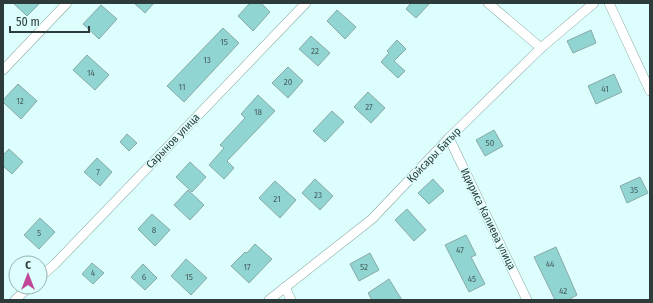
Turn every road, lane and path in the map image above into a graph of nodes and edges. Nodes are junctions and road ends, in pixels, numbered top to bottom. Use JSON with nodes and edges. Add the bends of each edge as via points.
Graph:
{"nodes":[{"id":1,"x":67,"y":3,"type":"edge"},
{"id":2,"x":306,"y":3,"type":"edge"},
{"id":3,"x":488,"y":3,"type":"edge"},
{"id":4,"x":594,"y":3,"type":"edge"},
{"id":5,"x":609,"y":3,"type":"edge"},
{"id":6,"x":541,"y":48,"type":"junction"},
{"id":7,"x":3,"y":70,"type":"edge"},
{"id":8,"x":650,"y":91,"type":"edge"},
{"id":9,"x":449,"y":138,"type":"junction"},
{"id":10,"x":48,"y":270,"type":"edge"},
{"id":11,"x":284,"y":287,"type":"junction"},
{"id":12,"x":268,"y":300,"type":"edge"},
{"id":13,"x":291,"y":300,"type":"edge"},
{"id":14,"x":527,"y":300,"type":"edge"}],
"edges":[{"from":1,"to":7,"type":"street"},
{"from":2,"to":10,"type":"street","name":"Сарынов улица"},
{"from":3,"to":6,"type":"street"},
{"from":4,"to":6,"type":"street","name":"Қойсары Батыр"},
{"from":5,"to":8,"type":"street"},
{"from":6,"to":9,"type":"street","name":"Қойсары Батыр"},
{"from":9,"to":11,"type":"street","name":"Қойсары Батыр","via":[[372,220]]},
{"from":9,"to":14,"type":"street","name":"Идириса Калиева улица"},
{"from":11,"to":12,"type":"street","name":"Қойсары Батыр"},
{"from":11,"to":13,"type":"street"}]}
